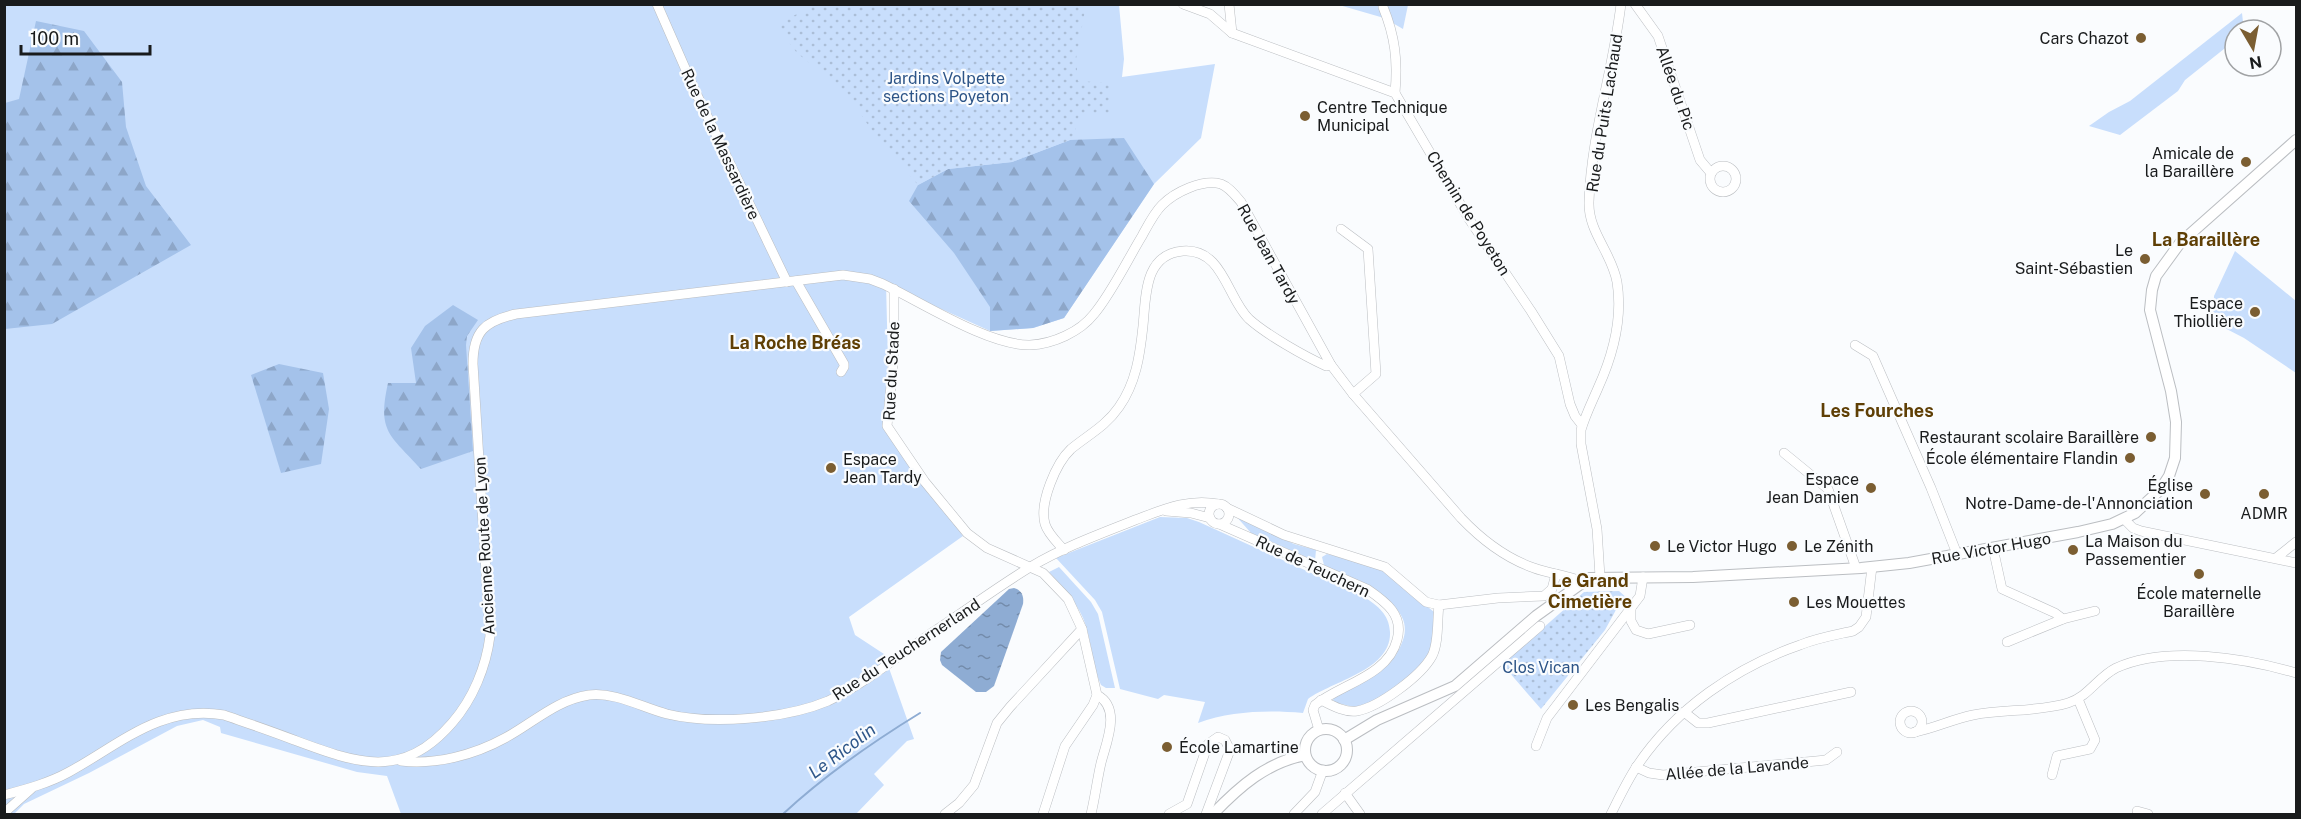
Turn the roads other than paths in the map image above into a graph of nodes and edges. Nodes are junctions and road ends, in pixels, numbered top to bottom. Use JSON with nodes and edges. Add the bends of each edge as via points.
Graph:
{"nodes":[{"id":1,"x":657,"y":4,"type":"edge"},
{"id":2,"x":1183,"y":4,"type":"edge"},
{"id":3,"x":1229,"y":4,"type":"edge"},
{"id":4,"x":1621,"y":4,"type":"edge"},
{"id":5,"x":1635,"y":4,"type":"edge"},
{"id":6,"x":1383,"y":7,"type":"dead end"},
{"id":7,"x":1232,"y":33,"type":"junction"},
{"id":8,"x":1395,"y":93,"type":"junction"},
{"id":9,"x":2296,"y":140,"type":"edge"},
{"id":10,"x":1711,"y":173,"type":"dead end"},
{"id":11,"x":1341,"y":229,"type":"dead end"},
{"id":12,"x":792,"y":281,"type":"junction"},
{"id":13,"x":894,"y":289,"type":"junction"},
{"id":14,"x":1855,"y":345,"type":"dead end"},
{"id":15,"x":1331,"y":365,"type":"junction"},
{"id":16,"x":841,"y":372,"type":"dead end"},
{"id":17,"x":1353,"y":394,"type":"junction"},
{"id":18,"x":1582,"y":425,"type":"junction"},
{"id":19,"x":1784,"y":453,"type":"dead end"},
{"id":20,"x":1224,"y":509,"type":"junction"},
{"id":21,"x":1161,"y":510,"type":"junction"},
{"id":22,"x":1210,"y":518,"type":"junction"},
{"id":23,"x":2124,"y":519,"type":"junction"},
{"id":24,"x":1219,"y":524,"type":"junction"},
{"id":25,"x":1243,"y":534,"type":"junction"},
{"id":26,"x":2296,"y":542,"type":"edge"},
{"id":27,"x":1993,"y":548,"type":"junction"},
{"id":28,"x":1064,"y":550,"type":"junction"},
{"id":29,"x":1957,"y":554,"type":"junction"},
{"id":30,"x":2276,"y":558,"type":"junction"},
{"id":31,"x":2296,"y":562,"type":"edge"},
{"id":32,"x":1031,"y":567,"type":"junction"},
{"id":33,"x":1872,"y":567,"type":"junction"},
{"id":34,"x":1856,"y":568,"type":"junction"},
{"id":35,"x":1556,"y":574,"type":"junction"},
{"id":36,"x":1600,"y":577,"type":"junction"},
{"id":37,"x":1643,"y":578,"type":"junction"},
{"id":38,"x":1579,"y":583,"type":"junction"},
{"id":39,"x":1438,"y":605,"type":"junction"},
{"id":40,"x":1631,"y":608,"type":"junction"},
{"id":41,"x":2096,"y":611,"type":"dead end"},
{"id":42,"x":2063,"y":619,"type":"junction"},
{"id":43,"x":1690,"y":625,"type":"dead end"},
{"id":44,"x":1540,"y":626,"type":"dead end"},
{"id":45,"x":1082,"y":629,"type":"junction"},
{"id":46,"x":2007,"y":642,"type":"dead end"},
{"id":47,"x":2296,"y":673,"type":"edge"},
{"id":48,"x":1851,"y":692,"type":"dead end"},
{"id":49,"x":1097,"y":695,"type":"junction"},
{"id":50,"x":2078,"y":699,"type":"junction"},
{"id":51,"x":1321,"y":700,"type":"junction"},
{"id":52,"x":1684,"y":712,"type":"junction"},
{"id":53,"x":1319,"y":730,"type":"junction"},
{"id":54,"x":1915,"y":732,"type":"dead end"},
{"id":55,"x":1344,"y":740,"type":"junction"},
{"id":56,"x":1536,"y":746,"type":"dead end"},
{"id":57,"x":1837,"y":752,"type":"dead end"},
{"id":58,"x":1305,"y":755,"type":"junction"},
{"id":59,"x":398,"y":761,"type":"junction"},
{"id":60,"x":1636,"y":767,"type":"junction"},
{"id":61,"x":1323,"y":770,"type":"junction"},
{"id":62,"x":2052,"y":775,"type":"dead end"},
{"id":63,"x":33,"y":787,"type":"junction"},
{"id":64,"x":1345,"y":793,"type":"junction"},
{"id":65,"x":4,"y":795,"type":"edge"},
{"id":66,"x":2137,"y":811,"type":"dead end"},
{"id":67,"x":4,"y":813,"type":"edge"},
{"id":68,"x":1327,"y":813,"type":"edge"},
{"id":69,"x":945,"y":814,"type":"edge"},
{"id":70,"x":1043,"y":814,"type":"edge"},
{"id":71,"x":1091,"y":814,"type":"edge"},
{"id":72,"x":1169,"y":814,"type":"edge"},
{"id":73,"x":1206,"y":814,"type":"edge"},
{"id":74,"x":1213,"y":814,"type":"edge"},
{"id":75,"x":1294,"y":814,"type":"edge"},
{"id":76,"x":1360,"y":814,"type":"edge"},
{"id":77,"x":1611,"y":814,"type":"edge"},
{"id":78,"x":2148,"y":814,"type":"edge"}],
"edges":[{"from":1,"to":12,"type":"street","name":"Rue de la Massardière","via":[[696,93]]},
{"from":2,"to":7,"type":"street","via":[[1210,14]]},
{"from":3,"to":7,"type":"street"},
{"from":4,"to":18,"type":"street","name":"Rue du Puits Lachaud","via":[[1594,150],[1589,204],[1594,230],[1614,269],[1618,326],[1609,361]]},
{"from":5,"to":10,"type":"street","name":"Allée du Pic","via":[[1658,36],[1700,160]]},
{"from":6,"to":8,"type":"street","via":[[1397,54]]},
{"from":7,"to":8,"type":"street"},
{"from":8,"to":18,"type":"street","name":"Chemin de Poyeton","via":[[1469,219],[1559,356],[1570,404]]},
{"from":9,"to":23,"type":"main road","name":"Rue Victor Hugo","via":[[2186,237],[2156,276],[2150,310],[2174,412],[2175,459],[2160,490]]},
{"from":11,"to":17,"type":"street","via":[[1368,249],[1376,374]]},
{"from":12,"to":13,"type":"street","name":"Rue Jean Tardy","via":[[850,276]]},
{"from":12,"to":16,"type":"street","name":"Rue de la Massardière","via":[[842,361]]},
{"from":12,"to":59,"type":"street","name":"Ancienne Route de Lyon","via":[[516,314],[489,322],[481,331],[473,364],[490,636],[486,659],[469,699],[450,726],[423,748]]},
{"from":13,"to":15,"type":"street","name":"Rue Jean Tardy","via":[[1011,343],[1029,345],[1062,338],[1094,314],[1163,204],[1195,186],[1223,185],[1241,202]]},
{"from":13,"to":32,"type":"street","name":"Rue du Stade","via":[[894,355],[887,426],[931,490],[967,532],[987,548]]},
{"from":14,"to":29,"type":"street","via":[[1873,356]]},
{"from":15,"to":17,"type":"street","name":"Rue Jean Tardy"},
{"from":15,"to":28,"type":"street","via":[[1314,361],[1257,325],[1239,306],[1208,258],[1186,251],[1164,257],[1150,274],[1138,365],[1125,397],[1103,426],[1065,456],[1050,486],[1045,523]]},
{"from":17,"to":35,"type":"street","name":"Rue Jean Tardy","via":[[1476,534],[1519,562]]},
{"from":18,"to":36,"type":"street","via":[[1581,444],[1596,520]]},
{"from":19,"to":34,"type":"street","via":[[1828,489]]},
{"from":20,"to":21,"type":"street","name":"Rue du Teuchernerland","via":[[1196,501]]},
{"from":20,"to":22,"type":"street","via":[[1210,509]]},
{"from":20,"to":24,"type":"street","via":[[1225,522]]},
{"from":20,"to":25,"type":"street"},
{"from":20,"to":39,"type":"street","via":[[1284,536],[1385,567],[1426,602]]},
{"from":21,"to":22,"type":"street","name":"Rue du Teuchernerland"},
{"from":21,"to":28,"type":"street","name":"Rue du Teuchernerland"},
{"from":22,"to":24,"type":"street"},
{"from":23,"to":27,"type":"main road","name":"Rue Victor Hugo"},
{"from":23,"to":30,"type":"street","via":[[2141,531]]},
{"from":24,"to":25,"type":"street"},
{"from":25,"to":51,"type":"street","name":"Rue de Teuchern","via":[[1367,589],[1399,619],[1396,644],[1383,664]]},
{"from":26,"to":30,"type":"street"},
{"from":27,"to":29,"type":"main road","name":"Rue Victor Hugo"},
{"from":27,"to":42,"type":"street","via":[[2002,589]]},
{"from":28,"to":32,"type":"street","name":"Rue du Teuchernerland"},
{"from":29,"to":33,"type":"main road","name":"Rue Victor Hugo"},
{"from":30,"to":31,"type":"street"},
{"from":32,"to":45,"type":"street","name":"Rue du Stade","via":[[1043,573],[1068,599]]},
{"from":32,"to":59,"type":"street","name":"Rue du Teuchernerland","via":[[857,684],[811,707],[763,716],[692,718],[642,707],[615,696],[586,696],[562,703],[472,753],[426,762]]},
{"from":33,"to":34,"type":"main road","name":"Rue Victor Hugo"},
{"from":33,"to":52,"type":"street","via":[[1866,617],[1859,627],[1774,656],[1708,692]]},
{"from":34,"to":37,"type":"main road","name":"Rue Victor Hugo"},
{"from":35,"to":38,"type":"street","name":"Rue Jean Tardy"},
{"from":35,"to":39,"type":"street","via":[[1552,589],[1544,596]]},
{"from":36,"to":37,"type":"main road","name":"Rue Victor Hugo"},
{"from":36,"to":38,"type":"main road","name":"Rue Victor Hugo"},
{"from":37,"to":40,"type":"street","via":[[1640,596]]},
{"from":38,"to":55,"type":"main road","via":[[1455,686],[1377,720]]},
{"from":39,"to":51,"type":"street","via":[[1432,656],[1416,675],[1358,711],[1344,710]]},
{"from":40,"to":43,"type":"street","via":[[1636,630],[1648,634]]},
{"from":40,"to":56,"type":"street","via":[[1546,718]]},
{"from":41,"to":42,"type":"street"},
{"from":42,"to":46,"type":"street"},
{"from":44,"to":64,"type":"street"},
{"from":45,"to":49,"type":"street","name":"Rue du Stade"},
{"from":45,"to":69,"type":"street","via":[[997,723],[974,785]]},
{"from":47,"to":50,"type":"street","via":[[2233,658],[2144,658],[2113,670]]},
{"from":48,"to":52,"type":"street","via":[[1708,723],[1698,723]]},
{"from":49,"to":70,"type":"street","via":[[1065,746]]},
{"from":49,"to":71,"type":"street","name":"Rue du Stade","via":[[1108,705],[1111,734]]},
{"from":50,"to":54,"type":"street","via":[[2052,706],[1971,715]]},
{"from":50,"to":62,"type":"street","via":[[2095,740],[2090,749],[2057,756]]},
{"from":51,"to":53,"type":"street","via":[[1313,710]]},
{"from":52,"to":60,"type":"street"},
{"from":53,"to":55,"type":"main road","via":[[1330,729]]},
{"from":53,"to":58,"type":"main road","via":[[1309,737]]},
{"from":55,"to":61,"type":"main road","via":[[1345,759],[1336,768]]},
{"from":57,"to":60,"type":"street","name":"Allée de la Lavande","via":[[1826,760],[1663,775]]},
{"from":58,"to":61,"type":"main road","via":[[1312,765]]},
{"from":58,"to":74,"type":"main road","via":[[1257,773]]},
{"from":59,"to":63,"type":"street","name":"Ancienne Route de Lyon","via":[[339,756],[224,715],[193,712],[165,719],[69,772]]},
{"from":60,"to":77,"type":"street"},
{"from":61,"to":75,"type":"street","via":[[1315,792]]},
{"from":63,"to":65,"type":"street","name":"Ancienne Route de Lyon"},
{"from":63,"to":67,"type":"street"},
{"from":64,"to":68,"type":"street"},
{"from":64,"to":76,"type":"street"},
{"from":66,"to":78,"type":"street"},
{"from":72,"to":73,"type":"street","via":[[1187,804],[1208,744],[1218,737],[1226,740],[1230,750]]}]}
